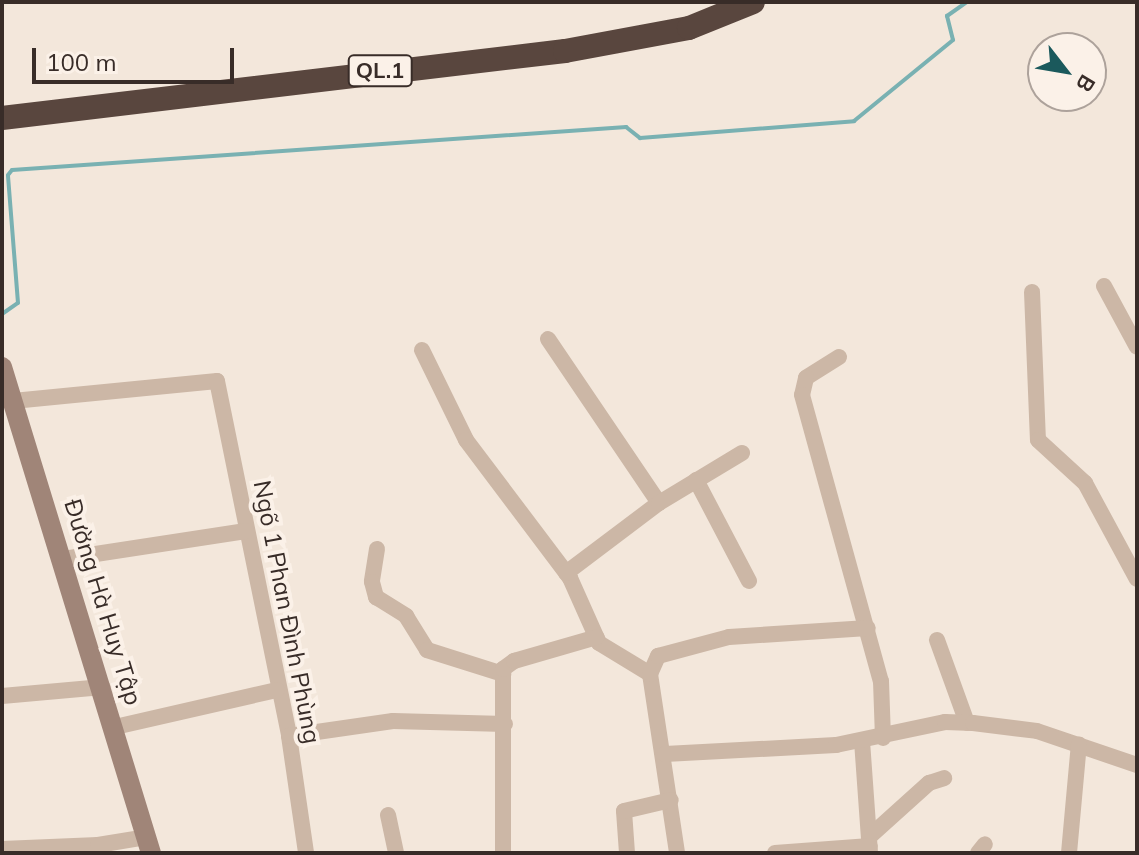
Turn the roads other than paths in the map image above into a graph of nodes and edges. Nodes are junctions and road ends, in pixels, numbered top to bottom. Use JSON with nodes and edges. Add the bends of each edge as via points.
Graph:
{"nodes":[{"id":1,"x":753,"y":2,"type":"edge"},
{"id":2,"x":2,"y":118,"type":"edge"},
{"id":3,"x":1104,"y":286,"type":"dead end"},
{"id":4,"x":1032,"y":292,"type":"dead end"},
{"id":5,"x":548,"y":339,"type":"dead end"},
{"id":6,"x":1137,"y":347,"type":"edge"},
{"id":7,"x":422,"y":350,"type":"dead end"},
{"id":8,"x":839,"y":357,"type":"dead end"},
{"id":9,"x":3,"y":375,"type":"edge"},
{"id":10,"x":13,"y":401,"type":"junction"},
{"id":11,"x":742,"y":453,"type":"dead end"},
{"id":12,"x":696,"y":480,"type":"junction"},
{"id":13,"x":659,"y":503,"type":"junction"},
{"id":14,"x":246,"y":531,"type":"junction"},
{"id":15,"x":377,"y":549,"type":"dead end"},
{"id":16,"x":63,"y":559,"type":"junction"},
{"id":17,"x":566,"y":573,"type":"junction"},
{"id":18,"x":1137,"y":579,"type":"edge"},
{"id":19,"x":749,"y":581,"type":"dead end"},
{"id":20,"x":868,"y":628,"type":"junction"},
{"id":21,"x":597,"y":637,"type":"junction"},
{"id":22,"x":937,"y":640,"type":"dead end"},
{"id":23,"x":503,"y":674,"type":"junction"},
{"id":24,"x":650,"y":674,"type":"junction"},
{"id":25,"x":103,"y":687,"type":"junction"},
{"id":26,"x":277,"y":690,"type":"junction"},
{"id":27,"x":2,"y":696,"type":"edge"},
{"id":28,"x":967,"y":723,"type":"junction"},
{"id":29,"x":505,"y":724,"type":"junction"},
{"id":30,"x":115,"y":727,"type":"junction"},
{"id":31,"x":289,"y":736,"type":"junction"},
{"id":32,"x":883,"y":738,"type":"junction"},
{"id":33,"x":862,"y":741,"type":"junction"},
{"id":34,"x":1079,"y":744,"type":"junction"},
{"id":35,"x":665,"y":754,"type":"junction"},
{"id":36,"x":1137,"y":765,"type":"edge"},
{"id":37,"x":944,"y":778,"type":"dead end"},
{"id":38,"x":671,"y":800,"type":"junction"},
{"id":39,"x":388,"y":815,"type":"dead end"},
{"id":40,"x":149,"y":845,"type":"edge"},
{"id":41,"x":870,"y":845,"type":"edge"},
{"id":42,"x":2,"y":849,"type":"edge"},
{"id":43,"x":306,"y":853,"type":"edge"},
{"id":44,"x":396,"y":853,"type":"edge"},
{"id":45,"x":503,"y":853,"type":"edge"},
{"id":46,"x":627,"y":853,"type":"edge"},
{"id":47,"x":677,"y":853,"type":"edge"},
{"id":48,"x":775,"y":853,"type":"edge"},
{"id":49,"x":1069,"y":853,"type":"edge"}],
"edges":[{"from":1,"to":2,"type":"highway","number":"QL.1","via":[[689,28],[565,51]]},
{"from":3,"to":6,"type":"street"},
{"from":4,"to":18,"type":"street","via":[[1038,440],[1085,483]]},
{"from":5,"to":13,"type":"street"},
{"from":7,"to":17,"type":"street","via":[[466,440]]},
{"from":8,"to":20,"type":"street","via":[[806,378],[802,395]]},
{"from":9,"to":10,"type":"main road","name":"Đường Hà Huy Tập"},
{"from":10,"to":14,"type":"street","name":"Ngõ 1 Phan Đình Phùng","via":[[217,381]]},
{"from":10,"to":16,"type":"main road","name":"Đường Hà Huy Tập"},
{"from":11,"to":12,"type":"street"},
{"from":12,"to":13,"type":"street"},
{"from":12,"to":19,"type":"street"},
{"from":13,"to":17,"type":"street"},
{"from":14,"to":16,"type":"street"},
{"from":14,"to":26,"type":"street","name":"Ngõ 1 Phan Đình Phùng"},
{"from":15,"to":23,"type":"street","via":[[372,582],[376,597],[406,616],[427,650]]},
{"from":16,"to":25,"type":"main road","name":"Đường Hà Huy Tập"},
{"from":17,"to":21,"type":"street"},
{"from":20,"to":24,"type":"street","via":[[729,637],[658,656]]},
{"from":20,"to":32,"type":"street","via":[[886,705]]},
{"from":21,"to":23,"type":"street","via":[[514,661]]},
{"from":21,"to":24,"type":"street"},
{"from":22,"to":28,"type":"street"},
{"from":23,"to":29,"type":"street"},
{"from":24,"to":35,"type":"street"},
{"from":25,"to":27,"type":"street"},
{"from":25,"to":30,"type":"main road","name":"Đường Hà Huy Tập"},
{"from":26,"to":30,"type":"street"},
{"from":26,"to":31,"type":"street","name":"Ngõ 1 Phan Đình Phùng"},
{"from":28,"to":32,"type":"street","via":[[945,722]]},
{"from":28,"to":34,"type":"street","via":[[1024,729]]},
{"from":29,"to":31,"type":"street","via":[[393,721]]},
{"from":29,"to":45,"type":"street"},
{"from":30,"to":40,"type":"main road","name":"Đường Hà Huy Tập"},
{"from":31,"to":43,"type":"street","name":"Ngõ 1 Phan Đình Phùng"},
{"from":32,"to":33,"type":"street"},
{"from":33,"to":35,"type":"street"},
{"from":33,"to":41,"type":"street"},
{"from":34,"to":36,"type":"street"},
{"from":34,"to":49,"type":"street"},
{"from":35,"to":38,"type":"street"},
{"from":37,"to":41,"type":"street","via":[[929,783]]},
{"from":38,"to":46,"type":"street","via":[[624,811]]},
{"from":38,"to":47,"type":"street"},
{"from":39,"to":44,"type":"street"},
{"from":40,"to":42,"type":"street"},
{"from":41,"to":48,"type":"street"}]}
